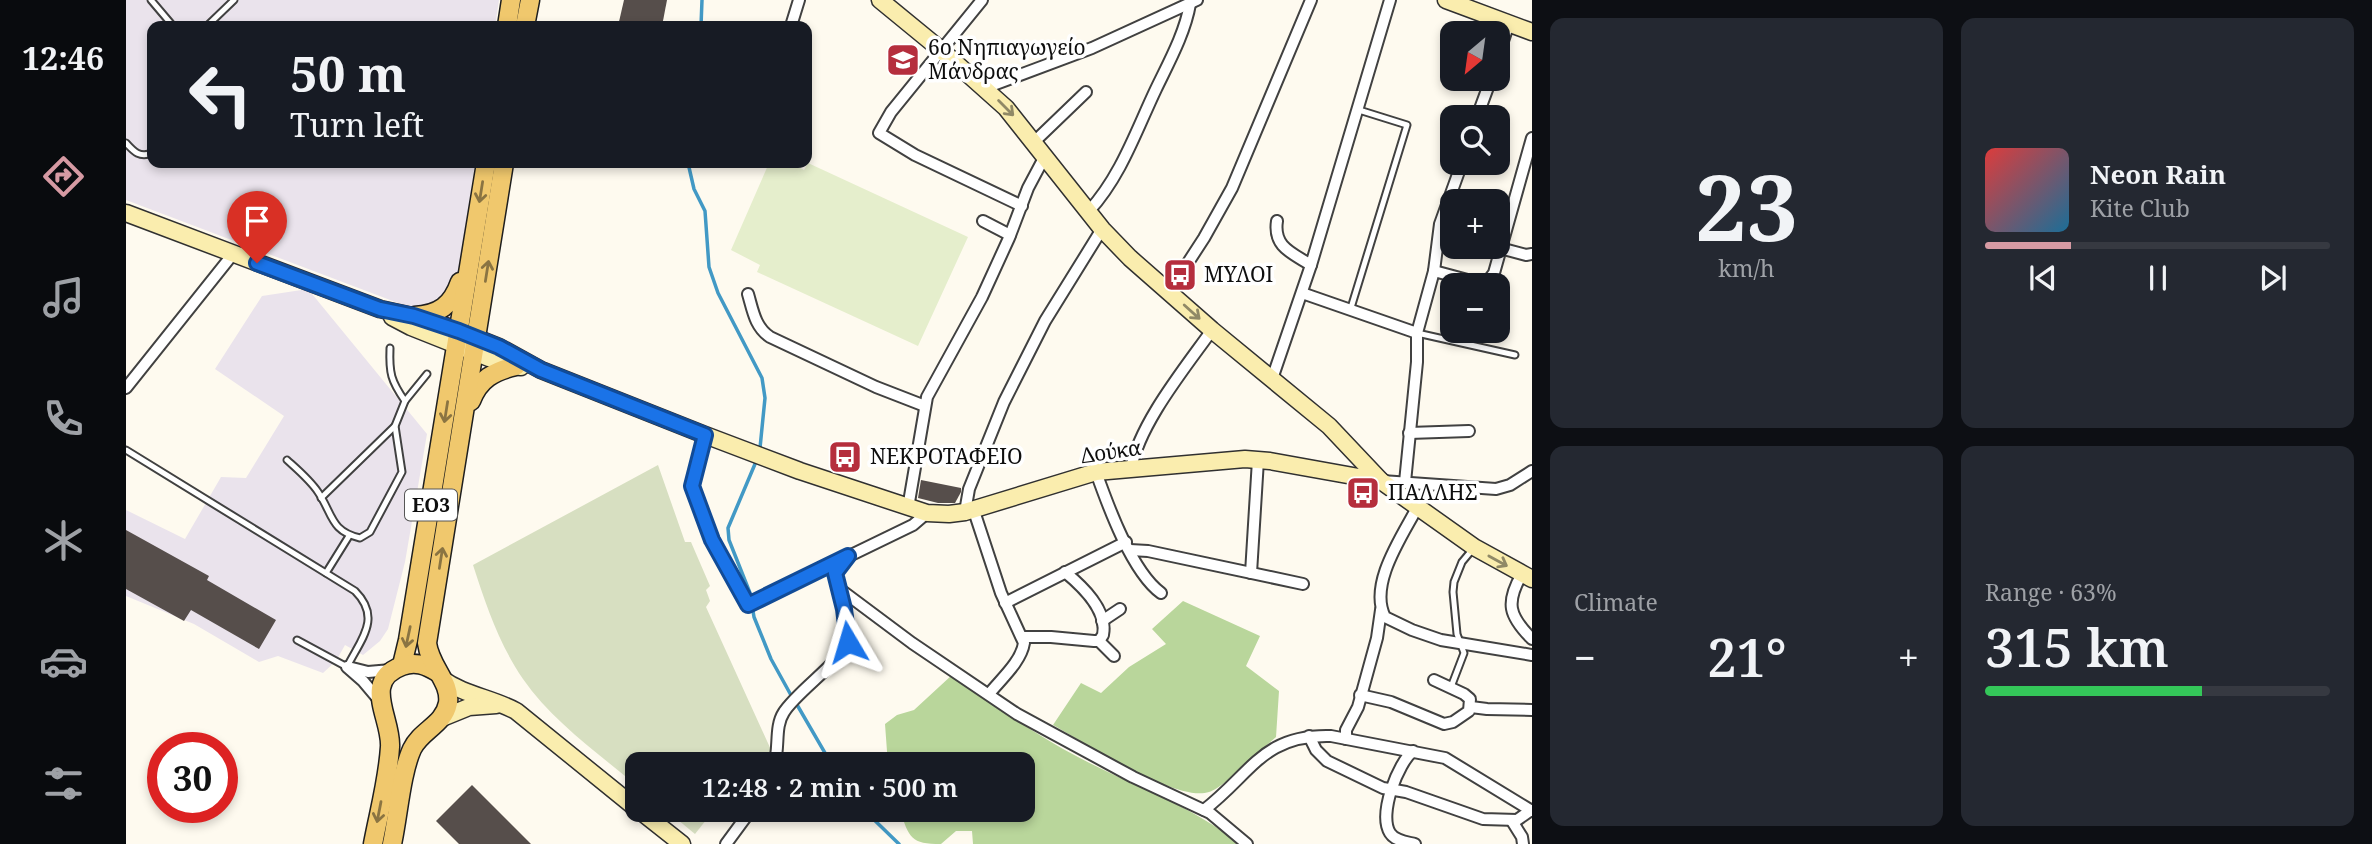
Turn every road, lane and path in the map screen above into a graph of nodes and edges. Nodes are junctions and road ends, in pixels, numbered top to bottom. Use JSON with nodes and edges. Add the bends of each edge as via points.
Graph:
{"nodes":[{"id":1,"x":150,"y":0,"type":"edge"},
{"id":2,"x":234,"y":0,"type":"edge"},
{"id":3,"x":511,"y":0,"type":"edge"},
{"id":4,"x":530,"y":0,"type":"edge"},
{"id":5,"x":799,"y":0,"type":"edge"},
{"id":6,"x":880,"y":0,"type":"edge"},
{"id":7,"x":982,"y":0,"type":"edge"},
{"id":8,"x":1311,"y":0,"type":"edge"},
{"id":9,"x":1390,"y":0,"type":"edge"},
{"id":10,"x":1446,"y":0,"type":"edge"},
{"id":11,"x":1193,"y":2,"type":"edge"},
{"id":12,"x":169,"y":21,"type":"edge"},
{"id":13,"x":212,"y":21,"type":"edge"},
{"id":14,"x":508,"y":21,"type":"edge"},
{"id":15,"x":526,"y":21,"type":"edge"},
{"id":16,"x":793,"y":21,"type":"edge"},
{"id":17,"x":1504,"y":21,"type":"edge"},
{"id":18,"x":1510,"y":23,"type":"edge"},
{"id":19,"x":1532,"y":32,"type":"edge"},
{"id":20,"x":941,"y":50,"type":"junction"},
{"id":21,"x":985,"y":88,"type":"junction"},
{"id":22,"x":1086,"y":92,"type":"dead end"},
{"id":23,"x":1359,"y":110,"type":"junction"},
{"id":24,"x":1532,"y":138,"type":"edge"},
{"id":25,"x":1034,"y":142,"type":"junction"},
{"id":26,"x":126,"y":143,"type":"edge"},
{"id":27,"x":147,"y":155,"type":"edge"},
{"id":28,"x":1045,"y":156,"type":"junction"},
{"id":29,"x":485,"y":168,"type":"edge"},
{"id":30,"x":503,"y":168,"type":"edge"},
{"id":31,"x":1458,"y":175,"type":"edge"},
{"id":32,"x":1021,"y":206,"type":"junction"},
{"id":33,"x":1089,"y":211,"type":"junction"},
{"id":34,"x":126,"y":213,"type":"edge"},
{"id":35,"x":1510,"y":214,"type":"edge"},
{"id":36,"x":983,"y":221,"type":"dead end"},
{"id":37,"x":1277,"y":221,"type":"dead end"},
{"id":38,"x":1102,"y":229,"type":"junction"},
{"id":39,"x":1010,"y":235,"type":"junction"},
{"id":40,"x":1510,"y":251,"type":"edge"},
{"id":41,"x":471,"y":252,"type":"junction"},
{"id":42,"x":233,"y":254,"type":"junction"},
{"id":43,"x":1532,"y":254,"type":"edge"},
{"id":44,"x":1497,"y":259,"type":"edge"},
{"id":45,"x":1311,"y":265,"type":"junction"},
{"id":46,"x":1434,"y":271,"type":"junction"},
{"id":47,"x":1169,"y":292,"type":"junction"},
{"id":48,"x":1302,"y":293,"type":"junction"},
{"id":49,"x":748,"y":294,"type":"dead end"},
{"id":50,"x":380,"y":309,"type":"junction"},
{"id":51,"x":1350,"y":311,"type":"junction"},
{"id":52,"x":414,"y":316,"type":"junction"},
{"id":53,"x":1212,"y":330,"type":"junction"},
{"id":54,"x":1418,"y":333,"type":"junction"},
{"id":55,"x":458,"y":338,"type":"junction"},
{"id":56,"x":476,"y":345,"type":"junction"},
{"id":57,"x":390,"y":348,"type":"dead end"},
{"id":58,"x":1515,"y":355,"type":"dead end"},
{"id":59,"x":516,"y":366,"type":"junction"},
{"id":60,"x":541,"y":370,"type":"junction"},
{"id":61,"x":427,"y":374,"type":"dead end"},
{"id":62,"x":1272,"y":379,"type":"junction"},
{"id":63,"x":126,"y":388,"type":"edge"},
{"id":64,"x":405,"y":401,"type":"junction"},
{"id":65,"x":925,"y":407,"type":"junction"},
{"id":66,"x":395,"y":426,"type":"junction"},
{"id":67,"x":462,"y":427,"type":"junction"},
{"id":68,"x":1468,"y":431,"type":"dead end"},
{"id":69,"x":1409,"y":433,"type":"junction"},
{"id":70,"x":705,"y":435,"type":"junction"},
{"id":71,"x":126,"y":450,"type":"edge"},
{"id":72,"x":287,"y":460,"type":"dead end"},
{"id":73,"x":1258,"y":460,"type":"junction"},
{"id":74,"x":1130,"y":469,"type":"junction"},
{"id":75,"x":1532,"y":471,"type":"edge"},
{"id":76,"x":1096,"y":472,"type":"junction"},
{"id":77,"x":1381,"y":481,"type":"junction"},
{"id":78,"x":1405,"y":482,"type":"junction"},
{"id":79,"x":321,"y":498,"type":"junction"},
{"id":80,"x":1418,"y":506,"type":"junction"},
{"id":81,"x":908,"y":508,"type":"junction"},
{"id":82,"x":969,"y":510,"type":"junction"},
{"id":83,"x":927,"y":513,"type":"junction"},
{"id":84,"x":349,"y":536,"type":"junction"},
{"id":85,"x":1128,"y":546,"type":"junction"},
{"id":86,"x":1474,"y":547,"type":"junction"},
{"id":87,"x":848,"y":556,"type":"junction"},
{"id":88,"x":1065,"y":572,"type":"junction"},
{"id":89,"x":326,"y":573,"type":"junction"},
{"id":90,"x":1251,"y":573,"type":"junction"},
{"id":91,"x":1527,"y":577,"type":"edge"},
{"id":92,"x":1303,"y":584,"type":"dead end"},
{"id":93,"x":841,"y":592,"type":"junction"},
{"id":94,"x":1161,"y":593,"type":"dead end"},
{"id":95,"x":1005,"y":603,"type":"junction"},
{"id":96,"x":1120,"y":609,"type":"dead end"},
{"id":97,"x":1381,"y":610,"type":"junction"},
{"id":98,"x":1102,"y":621,"type":"junction"},
{"id":99,"x":1022,"y":637,"type":"junction"},
{"id":100,"x":1532,"y":639,"type":"edge"},
{"id":101,"x":298,"y":640,"type":"dead end"},
{"id":102,"x":1098,"y":640,"type":"junction"},
{"id":103,"x":1462,"y":643,"type":"junction"},
{"id":104,"x":1532,"y":655,"type":"edge"},
{"id":105,"x":1114,"y":656,"type":"dead end"},
{"id":106,"x":347,"y":667,"type":"junction"},
{"id":107,"x":398,"y":667,"type":"junction"},
{"id":108,"x":440,"y":675,"type":"junction"},
{"id":109,"x":1434,"y":680,"type":"dead end"},
{"id":110,"x":1451,"y":687,"type":"junction"},
{"id":111,"x":989,"y":694,"type":"junction"},
{"id":112,"x":1360,"y":695,"type":"junction"},
{"id":113,"x":506,"y":706,"type":"junction"},
{"id":114,"x":1471,"y":707,"type":"junction"},
{"id":115,"x":383,"y":710,"type":"junction"},
{"id":116,"x":1532,"y":710,"type":"edge"},
{"id":117,"x":442,"y":718,"type":"junction"},
{"id":118,"x":426,"y":729,"type":"junction"},
{"id":119,"x":1309,"y":736,"type":"junction"},
{"id":120,"x":1346,"y":739,"type":"junction"},
{"id":121,"x":1413,"y":751,"type":"junction"},
{"id":122,"x":779,"y":752,"type":"edge"},
{"id":123,"x":1392,"y":789,"type":"junction"},
{"id":124,"x":625,"y":798,"type":"edge"},
{"id":125,"x":1204,"y":810,"type":"junction"},
{"id":126,"x":1531,"y":811,"type":"edge"},
{"id":127,"x":1512,"y":821,"type":"junction"},
{"id":128,"x":654,"y":822,"type":"edge"},
{"id":129,"x":742,"y":822,"type":"edge"},
{"id":130,"x":373,"y":844,"type":"edge"},
{"id":131,"x":393,"y":844,"type":"edge"},
{"id":132,"x":682,"y":844,"type":"edge"},
{"id":133,"x":726,"y":844,"type":"edge"},
{"id":134,"x":1247,"y":844,"type":"edge"},
{"id":135,"x":1415,"y":844,"type":"edge"},
{"id":136,"x":1523,"y":844,"type":"edge"}],
"edges":[{"from":1,"to":12,"type":"lane"},
{"from":2,"to":13,"type":"lane"},
{"from":3,"to":14,"type":"main road"},
{"from":4,"to":15,"type":"main road"},
{"from":5,"to":16,"type":"street"},
{"from":6,"to":20,"type":"main road"},
{"from":7,"to":20,"type":"street"},
{"from":8,"to":47,"type":"street","via":[[1232,188]]},
{"from":9,"to":23,"type":"street"},
{"from":10,"to":17,"type":"main road"},
{"from":11,"to":21,"type":"street","via":[[1092,48]]},
{"from":11,"to":33,"type":"street","via":[[1135,137],[1106,191]]},
{"from":18,"to":19,"type":"main road"},
{"from":20,"to":21,"type":"main road"},
{"from":20,"to":32,"type":"street","via":[[879,133]]},
{"from":21,"to":25,"type":"main road","one_way":true},
{"from":22,"to":25,"type":"street"},
{"from":23,"to":45,"type":"street"},
{"from":23,"to":51,"type":"lane","via":[[1407,125]]},
{"from":24,"to":35,"type":"street"},
{"from":25,"to":28,"type":"main road"},
{"from":26,"to":27,"type":"lane","via":[[138,155]]},
{"from":28,"to":32,"type":"street"},
{"from":28,"to":33,"type":"main road"},
{"from":29,"to":41,"type":"main road","number":"ΕΟ3","one_way":true},
{"from":56,"to":30,"type":"main road","number":"ΕΟ3","one_way":true},
{"from":31,"to":46,"type":"street","via":[[1440,224]]},
{"from":32,"to":39,"type":"street"},
{"from":33,"to":38,"type":"main road"},
{"from":34,"to":42,"type":"main road"},
{"from":36,"to":39,"type":"street"},
{"from":37,"to":45,"type":"street","via":[[1281,244]]},
{"from":38,"to":47,"type":"main road"},
{"from":38,"to":82,"type":"street","via":[[1045,321],[1004,402],[969,489]]},
{"from":39,"to":65,"type":"street"},
{"from":40,"to":43,"type":"street"},
{"from":41,"to":52,"type":"main road","number":"ΕΟ3","via":[[448,305],[436,313]]},
{"from":41,"to":55,"type":"main road","number":"ΕΟ3"},
{"from":42,"to":50,"type":"main road"},
{"from":42,"to":63,"type":"street"},
{"from":44,"to":46,"type":"street","via":[[1487,282]]},
{"from":45,"to":48,"type":"street"},
{"from":46,"to":54,"type":"street"},
{"from":47,"to":53,"type":"main road","one_way":true},
{"from":48,"to":51,"type":"street"},
{"from":48,"to":62,"type":"street"},
{"from":49,"to":65,"type":"street","via":[[762,332]]},
{"from":50,"to":52,"type":"main road"},
{"from":50,"to":55,"type":"main road","via":[[403,323]]},
{"from":51,"to":54,"type":"street"},
{"from":52,"to":55,"type":"main road"},
{"from":53,"to":62,"type":"main road"},
{"from":53,"to":74,"type":"street","via":[[1159,408]]},
{"from":54,"to":58,"type":"lane"},
{"from":54,"to":69,"type":"street"},
{"from":55,"to":56,"type":"main road","name":"Δούκα"},
{"from":55,"to":107,"type":"main road","number":"ΕΟ3","one_way":true,"via":[[411,627]]},
{"from":56,"to":59,"type":"main road","name":"Δούκα"},
{"from":56,"to":60,"type":"main road","name":"Δούκα"},
{"from":56,"to":67,"type":"main road","number":"ΕΟ3"},
{"from":57,"to":64,"type":"lane","via":[[392,382]]},
{"from":59,"to":60,"type":"main road","name":"Δούκα"},
{"from":59,"to":67,"type":"main road","number":"ΕΟ3","via":[[479,385]]},
{"from":60,"to":70,"type":"main road","name":"Δούκα"},
{"from":61,"to":64,"type":"lane"},
{"from":62,"to":77,"type":"main road","via":[[1329,426]]},
{"from":64,"to":66,"type":"lane"},
{"from":65,"to":81,"type":"street"},
{"from":66,"to":79,"type":"lane"},
{"from":66,"to":84,"type":"lane","via":[[402,472],[370,533],[360,538]]},
{"from":108,"to":67,"type":"main road","number":"ΕΟ3","one_way":true,"via":[[427,643]]},
{"from":68,"to":69,"type":"street"},
{"from":69,"to":78,"type":"street"},
{"from":70,"to":81,"type":"main road","name":"Δούκα"},
{"from":70,"to":87,"type":"street","via":[[692,486],[712,540],[748,605]]},
{"from":71,"to":89,"type":"lane"},
{"from":72,"to":79,"type":"lane"},
{"from":73,"to":74,"type":"main road","name":"Δούκα"},
{"from":73,"to":77,"type":"main road","name":"Δούκα"},
{"from":73,"to":90,"type":"street"},
{"from":74,"to":76,"type":"main road","name":"Δούκα"},
{"from":75,"to":78,"type":"street","via":[[1496,489]]},
{"from":76,"to":82,"type":"main road","name":"Δούκα"},
{"from":76,"to":85,"type":"street"},
{"from":77,"to":78,"type":"street"},
{"from":77,"to":80,"type":"main road"},
{"from":79,"to":84,"type":"lane","via":[[331,520]]},
{"from":80,"to":86,"type":"main road"},
{"from":80,"to":97,"type":"street","via":[[1387,568]]},
{"from":81,"to":83,"type":"main road","name":"Δούκα"},
{"from":82,"to":83,"type":"main road","name":"Δούκα"},
{"from":82,"to":95,"type":"street"},
{"from":83,"to":87,"type":"street","via":[[913,525]]},
{"from":84,"to":89,"type":"lane"},
{"from":85,"to":88,"type":"street"},
{"from":85,"to":90,"type":"street"},
{"from":85,"to":94,"type":"street","via":[[1144,575]]},
{"from":86,"to":91,"type":"main road","one_way":true},
{"from":86,"to":103,"type":"lane","via":[[1454,582],[1457,635]]},
{"from":87,"to":93,"type":"street","via":[[835,573]]},
{"from":88,"to":95,"type":"street"},
{"from":88,"to":98,"type":"street","via":[[1091,598]]},
{"from":89,"to":106,"type":"lane","via":[[355,591],[368,609],[366,629]]},
{"from":90,"to":92,"type":"street"},
{"from":91,"to":100,"type":"street","via":[[1512,592],[1511,607]]},
{"from":93,"to":111,"type":"street"},
{"from":93,"to":122,"type":"street","via":[[848,642],[785,710],[779,726]]},
{"from":95,"to":99,"type":"street"},
{"from":96,"to":98,"type":"street"},
{"from":97,"to":103,"type":"street","via":[[1385,617],[1412,630]]},
{"from":97,"to":112,"type":"street"},
{"from":98,"to":102,"type":"street","via":[[1105,630]]},
{"from":99,"to":102,"type":"street"},
{"from":99,"to":111,"type":"street","via":[[1023,650]]},
{"from":101,"to":106,"type":"lane"},
{"from":102,"to":105,"type":"street"},
{"from":103,"to":104,"type":"street"},
{"from":103,"to":110,"type":"lane","via":[[1463,658]]},
{"from":106,"to":107,"type":"street","via":[[368,672]]},
{"from":106,"to":115,"type":"street"},
{"from":107,"to":108,"type":"main road","via":[[421,664]]},
{"from":107,"to":115,"type":"main road","number":"ΕΟ3","via":[[383,684]]},
{"from":108,"to":113,"type":"main road","via":[[460,690]]},
{"from":108,"to":117,"type":"main road","number":"ΕΟ3","via":[[448,694]]},
{"from":109,"to":110,"type":"street"},
{"from":110,"to":114,"type":"street","via":[[1470,699]]},
{"from":111,"to":125,"type":"street","via":[[1097,759]]},
{"from":112,"to":114,"type":"street","via":[[1444,724],[1462,717]]},
{"from":112,"to":120,"type":"street"},
{"from":113,"to":117,"type":"main road","via":[[469,707]]},
{"from":113,"to":124,"type":"main road"},
{"from":114,"to":116,"type":"street"},
{"from":115,"to":118,"type":"main road","via":[[395,726]]},
{"from":115,"to":130,"type":"main road","number":"ΕΟ3","one_way":true,"via":[[390,750]]},
{"from":117,"to":118,"type":"main road"},
{"from":118,"to":131,"type":"main road","via":[[410,754]]},
{"from":119,"to":120,"type":"street"},
{"from":119,"to":123,"type":"street","via":[[1327,761]]},
{"from":119,"to":125,"type":"street","via":[[1279,744]]},
{"from":120,"to":121,"type":"street"},
{"from":121,"to":123,"type":"street","via":[[1405,758]]},
{"from":121,"to":126,"type":"street","via":[[1445,758]]},
{"from":123,"to":127,"type":"street","via":[[1483,820]]},
{"from":123,"to":135,"type":"street","via":[[1386,808],[1389,832]]},
{"from":125,"to":134,"type":"street"},
{"from":126,"to":127,"type":"street"},
{"from":127,"to":136,"type":"street"},
{"from":128,"to":132,"type":"main road"},
{"from":129,"to":133,"type":"street"}]}
